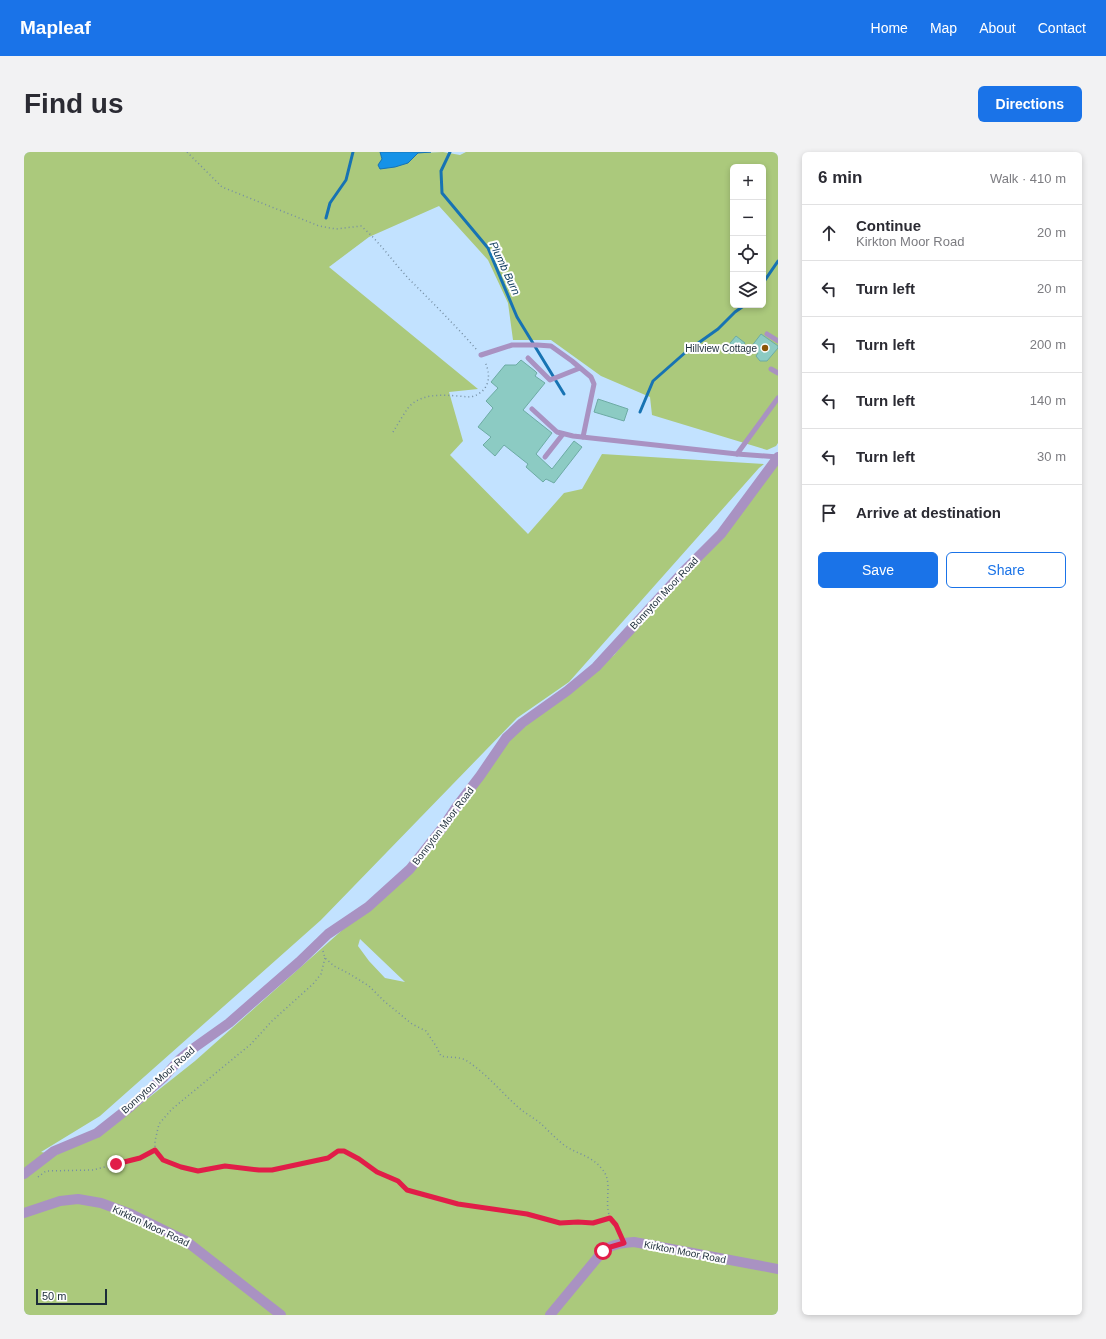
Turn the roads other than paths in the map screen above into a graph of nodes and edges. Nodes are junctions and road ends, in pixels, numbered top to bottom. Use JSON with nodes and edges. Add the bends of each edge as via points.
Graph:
{"nodes":[{"id":1,"x":767,"y":334,"type":"dead end"},
{"id":2,"x":778,"y":341,"type":"edge"},
{"id":3,"x":481,"y":355,"type":"road end"},
{"id":4,"x":528,"y":358,"type":"dead end"},
{"id":5,"x":580,"y":368,"type":"junction"},
{"id":6,"x":771,"y":369,"type":"dead end"},
{"id":7,"x":778,"y":373,"type":"edge"},
{"id":8,"x":778,"y":398,"type":"edge"},
{"id":9,"x":532,"y":409,"type":"dead end"},
{"id":10,"x":563,"y":434,"type":"junction"},
{"id":11,"x":583,"y":437,"type":"junction"},
{"id":12,"x":737,"y":454,"type":"junction"},
{"id":13,"x":545,"y":457,"type":"dead end"},
{"id":14,"x":778,"y":457,"type":"edge"},
{"id":15,"x":24,"y":1174,"type":"edge"},
{"id":16,"x":24,"y":1213,"type":"edge"},
{"id":17,"x":778,"y":1269,"type":"edge"},
{"id":18,"x":281,"y":1315,"type":"edge"},
{"id":19,"x":550,"y":1315,"type":"edge"}],
"edges":[{"from":1,"to":2,"type":"lane"},
{"from":3,"to":5,"type":"lane","via":[[512,345],[550,346]]},
{"from":4,"to":5,"type":"lane","via":[[550,380]]},
{"from":5,"to":11,"type":"lane","via":[[591,377],[594,384]]},
{"from":6,"to":7,"type":"lane"},
{"from":8,"to":12,"type":"lane"},
{"from":9,"to":10,"type":"lane","via":[[557,432]]},
{"from":10,"to":11,"type":"lane"},
{"from":10,"to":13,"type":"lane"},
{"from":11,"to":12,"type":"lane"},
{"from":12,"to":14,"type":"lane"},
{"from":14,"to":15,"type":"street","name":"Bonnyton Moor Road","via":[[721,534],[596,667],[568,692],[522,723],[506,738],[410,869],[368,906],[328,934],[229,1023],[180,1059],[130,1108],[97,1132],[54,1151]]},
{"from":16,"to":18,"type":"street","name":"Kirkton Moor Road","via":[[60,1201],[78,1199],[101,1203],[131,1214],[186,1241]]},
{"from":17,"to":19,"type":"street","name":"Kirkton Moor Road","via":[[634,1242],[624,1243],[603,1251]]}]}
